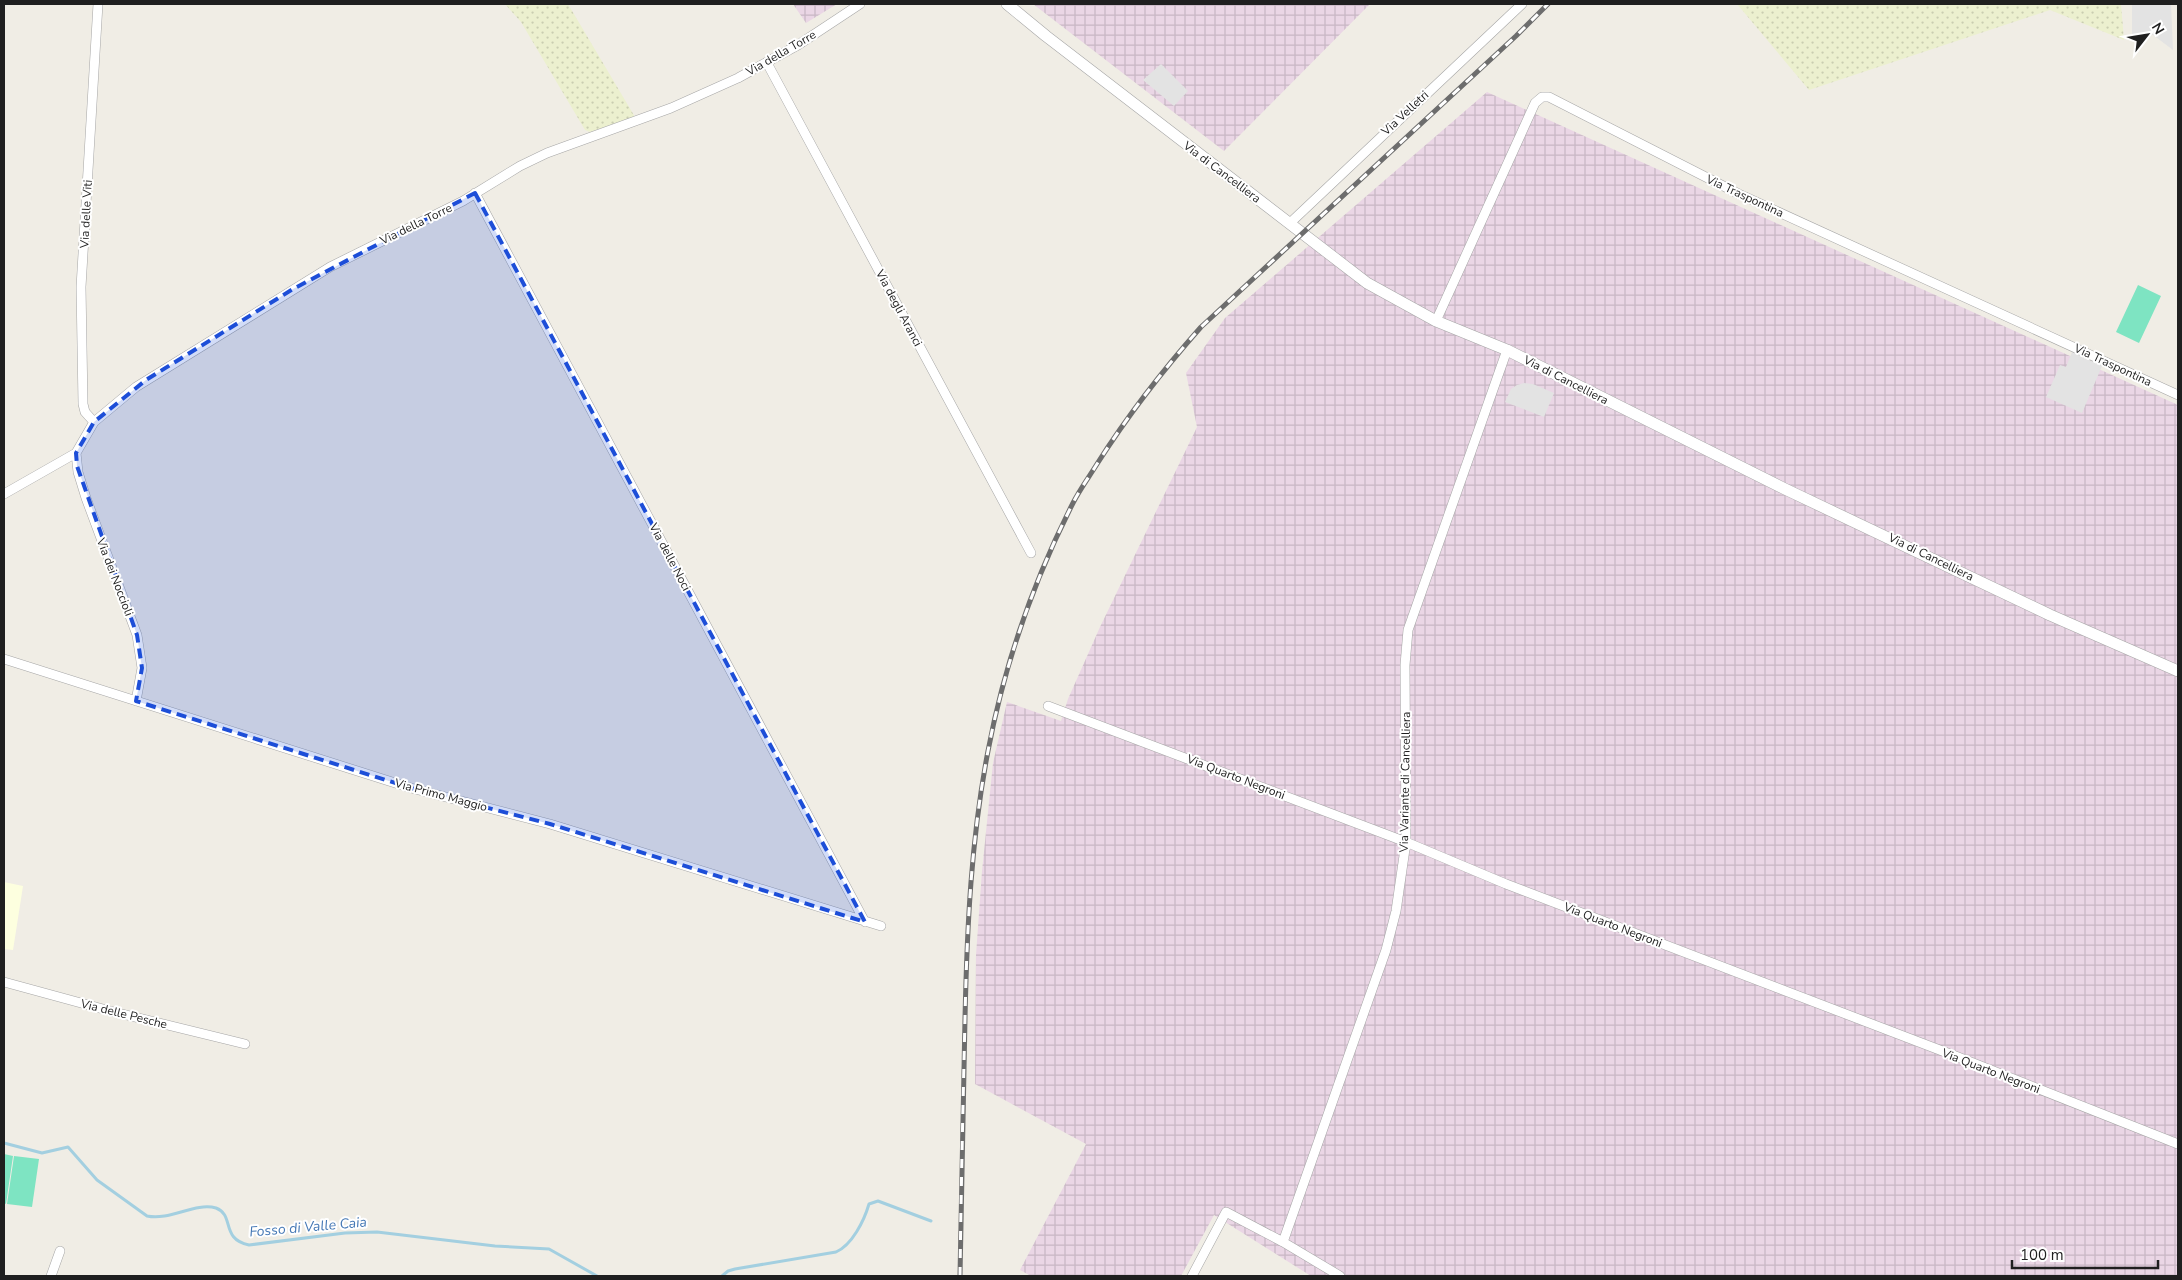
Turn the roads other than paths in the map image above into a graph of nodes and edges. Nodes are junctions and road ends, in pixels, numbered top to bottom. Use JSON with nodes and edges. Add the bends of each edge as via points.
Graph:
{"nodes":[{"id":1,"x":98,"y":4,"type":"edge"},
{"id":2,"x":860,"y":4,"type":"edge"},
{"id":3,"x":1007,"y":4,"type":"edge"},
{"id":4,"x":1521,"y":4,"type":"edge"},
{"id":5,"x":767,"y":63,"type":"junction"},
{"id":6,"x":475,"y":193,"type":"junction"},
{"id":7,"x":1290,"y":222,"type":"junction"},
{"id":8,"x":1436,"y":321,"type":"junction"},
{"id":9,"x":1507,"y":350,"type":"junction"},
{"id":10,"x":2178,"y":395,"type":"edge"},
{"id":11,"x":94,"y":422,"type":"junction"},
{"id":12,"x":76,"y":453,"type":"junction"},
{"id":13,"x":4,"y":494,"type":"edge"},
{"id":14,"x":1031,"y":553,"type":"dead end"},
{"id":15,"x":4,"y":659,"type":"edge"},
{"id":16,"x":2178,"y":671,"type":"edge"},
{"id":17,"x":136,"y":701,"type":"junction"},
{"id":18,"x":1048,"y":706,"type":"dead end"},
{"id":19,"x":1406,"y":842,"type":"junction"},
{"id":20,"x":865,"y":922,"type":"junction"},
{"id":21,"x":881,"y":926,"type":"dead end"},
{"id":22,"x":4,"y":982,"type":"edge"},
{"id":23,"x":245,"y":1044,"type":"dead end"},
{"id":24,"x":2178,"y":1144,"type":"edge"},
{"id":25,"x":1283,"y":1242,"type":"junction"},
{"id":26,"x":60,"y":1251,"type":"dead end"},
{"id":27,"x":51,"y":1276,"type":"edge"},
{"id":28,"x":1192,"y":1276,"type":"edge"},
{"id":29,"x":1340,"y":1276,"type":"edge"}],
"edges":[{"from":1,"to":11,"type":"street","name":"Via delle Viti","via":[[81,287],[83,404]]},
{"from":2,"to":5,"type":"street","name":"Via della Torre"},
{"from":3,"to":7,"type":"street","name":"Via di Cancelliera"},
{"from":4,"to":7,"type":"street","name":"Via Velletri"},
{"from":5,"to":6,"type":"street","name":"Via della Torre","via":[[672,108],[547,153]]},
{"from":5,"to":14,"type":"street","name":"Via degli Aranci"},
{"from":6,"to":11,"type":"street","name":"Via della Torre","via":[[293,289],[141,384]]},
{"from":6,"to":20,"type":"street","name":"Via delle Noci"},
{"from":7,"to":8,"type":"street","name":"Via di Cancelliera","via":[[1366,283]]},
{"from":8,"to":9,"type":"street","name":"Via di Cancelliera"},
{"from":8,"to":10,"type":"street","name":"Via Traspontina","via":[[1535,103],[1542,97],[1550,97],[1739,194]]},
{"from":9,"to":16,"type":"street","name":"Via di Cancelliera","via":[[1794,493],[2050,615]]},
{"from":9,"to":19,"type":"street","name":"Via Variante di Cancelliera","via":[[1408,630],[1405,665]]},
{"from":11,"to":12,"type":"street","name":"Via della Torre"},
{"from":12,"to":13,"type":"street"},
{"from":12,"to":17,"type":"street","name":"Via dei Noccioli","via":[[86,498],[137,635],[142,668]]},
{"from":15,"to":17,"type":"street","name":"Via Primo Maggio"},
{"from":17,"to":20,"type":"street","name":"Via Primo Maggio","via":[[411,788],[545,823]]},
{"from":18,"to":19,"type":"street","name":"Via Quarto Negroni"},
{"from":19,"to":24,"type":"street","name":"Via Quarto Negroni","via":[[1515,888]]},
{"from":19,"to":25,"type":"street","name":"Via Variante di Cancelliera","via":[[1390,938]]},
{"from":20,"to":21,"type":"street","name":"Via Primo Maggio"},
{"from":22,"to":23,"type":"street","name":"Via delle Pesche"},
{"from":25,"to":28,"type":"street","via":[[1226,1212]]},
{"from":25,"to":29,"type":"street"},
{"from":26,"to":27,"type":"street"}]}
